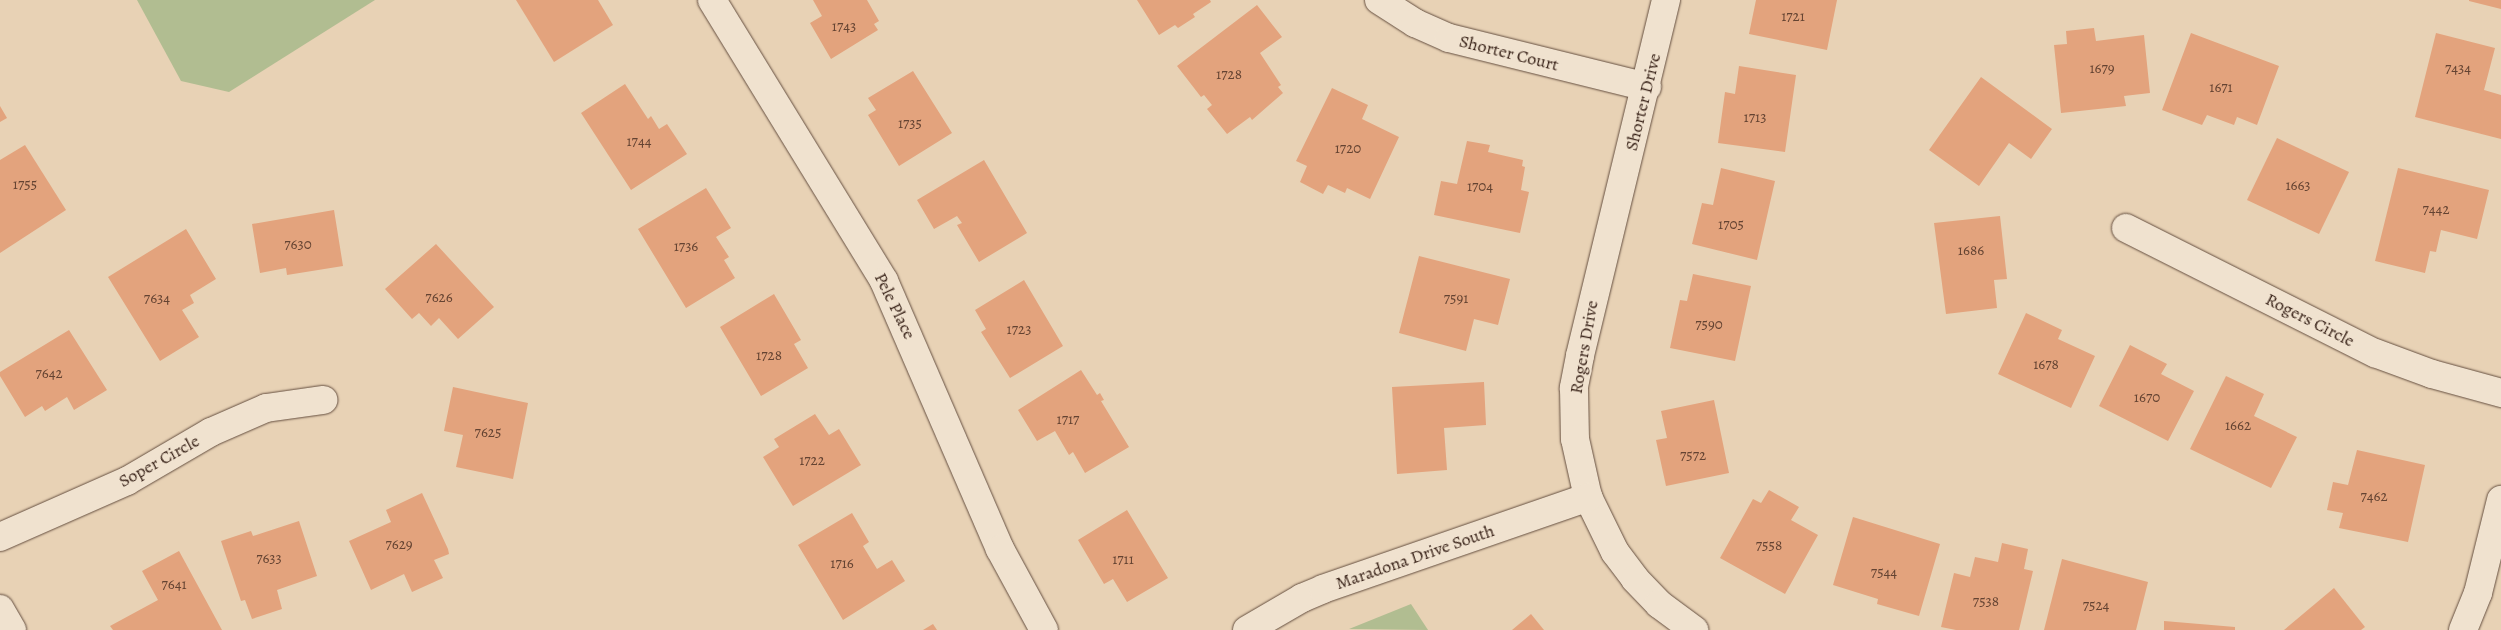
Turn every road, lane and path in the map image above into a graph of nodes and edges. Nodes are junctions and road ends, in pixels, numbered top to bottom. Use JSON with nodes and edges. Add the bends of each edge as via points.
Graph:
{"nodes":[{"id":1,"x":712,"y":0,"type":"edge"},
{"id":2,"x":1379,"y":0,"type":"edge"},
{"id":3,"x":1666,"y":0,"type":"edge"},
{"id":4,"x":1647,"y":87,"type":"junction"},
{"id":5,"x":1616,"y":204,"type":"joint"},
{"id":6,"x":2126,"y":228,"type":"dead end"},
{"id":7,"x":2501,"y":393,"type":"edge"},
{"id":8,"x":323,"y":400,"type":"dead end"},
{"id":9,"x":1588,"y":496,"type":"junction"},
{"id":10,"x":2501,"y":500,"type":"edge"},
{"id":11,"x":0,"y":537,"type":"edge"},
{"id":12,"x":0,"y":609,"type":"edge"},
{"id":13,"x":12,"y":630,"type":"edge"},
{"id":14,"x":1044,"y":630,"type":"edge"},
{"id":15,"x":1248,"y":630,"type":"edge"},
{"id":16,"x":1694,"y":630,"type":"edge"},
{"id":17,"x":2463,"y":630,"type":"edge"}],
"edges":[{"from":1,"to":14,"type":"street","name":"Pele Place","via":[[884,280],[1000,549]]},
{"from":2,"to":4,"type":"street","name":"Shorter Court","via":[[1415,23],[1449,38]]},
{"from":3,"to":4,"type":"street","name":"Shorter Drive"},
{"from":4,"to":5,"type":"street","name":"Shorter Drive"},
{"from":5,"to":9,"type":"street","name":"Rogers Drive","via":[[1574,388],[1575,440]]},
{"from":6,"to":7,"type":"street","name":"Rogers Circle","via":[[2375,353],[2432,374]]},
{"from":8,"to":11,"type":"street","name":"Soper Circle","via":[[266,408],[211,432],[127,481]]},
{"from":9,"to":15,"type":"street","name":"Maradona Drive South","via":[[1323,589]]},
{"from":9,"to":16,"type":"street","name":"Rogers Drive","via":[[1615,552],[1635,579],[1672,616]]},
{"from":10,"to":17,"type":"street","via":[[2478,593]]},
{"from":12,"to":13,"type":"street"}]}
